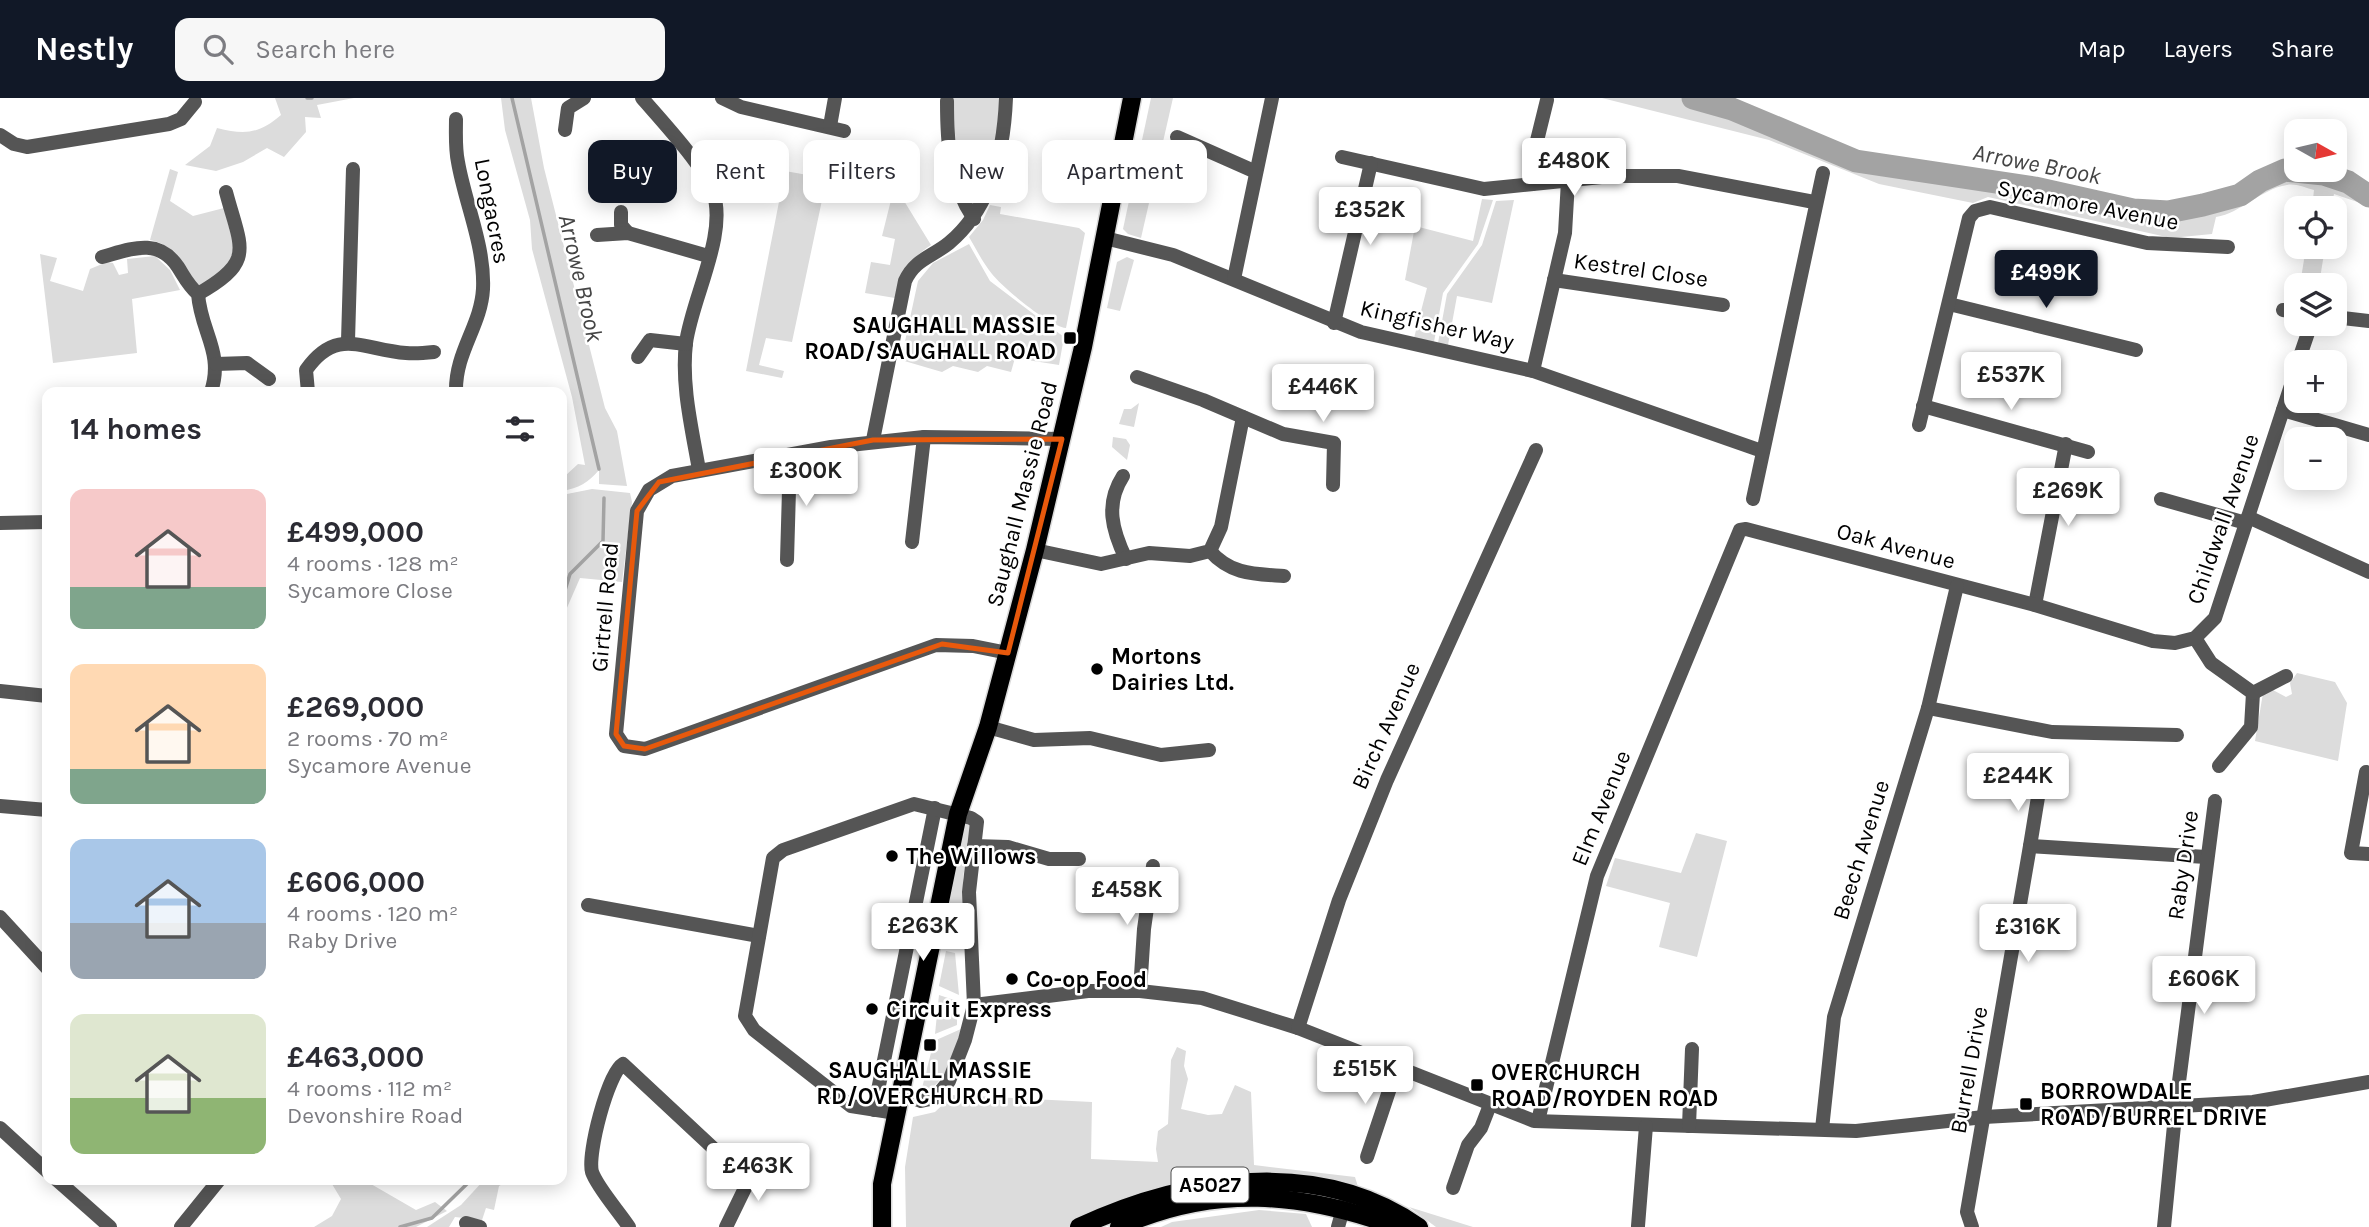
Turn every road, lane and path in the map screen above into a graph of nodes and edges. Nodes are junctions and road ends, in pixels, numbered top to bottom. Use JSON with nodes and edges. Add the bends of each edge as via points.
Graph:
{"nodes":[{"id":1,"x":584,"y":98,"type":"edge"},
{"id":2,"x":644,"y":98,"type":"edge"},
{"id":3,"x":722,"y":98,"type":"edge"},
{"id":4,"x":835,"y":98,"type":"edge"},
{"id":5,"x":1006,"y":98,"type":"edge"},
{"id":6,"x":1132,"y":98,"type":"edge"},
{"id":7,"x":1272,"y":98,"type":"edge"},
{"id":8,"x":1547,"y":100,"type":"dead end"},
{"id":9,"x":947,"y":101,"type":"dead end"},
{"id":10,"x":195,"y":102,"type":"dead end"},
{"id":11,"x":456,"y":118,"type":"dead end"},
{"id":12,"x":830,"y":125,"type":"junction"},
{"id":13,"x":565,"y":130,"type":"dead end"},
{"id":14,"x":844,"y":131,"type":"dead end"},
{"id":15,"x":0,"y":135,"type":"edge"},
{"id":16,"x":1177,"y":137,"type":"dead end"},
{"id":17,"x":1342,"y":157,"type":"dead end"},
{"id":18,"x":1371,"y":163,"type":"junction"},
{"id":19,"x":353,"y":169,"type":"dead end"},
{"id":20,"x":1256,"y":173,"type":"junction"},
{"id":21,"x":1823,"y":173,"type":"dead end"},
{"id":22,"x":1569,"y":181,"type":"junction"},
{"id":23,"x":1532,"y":184,"type":"junction"},
{"id":24,"x":226,"y":192,"type":"dead end"},
{"id":25,"x":1814,"y":202,"type":"junction"},
{"id":26,"x":621,"y":212,"type":"dead end"},
{"id":27,"x":974,"y":219,"type":"junction"},
{"id":28,"x":628,"y":233,"type":"junction"},
{"id":29,"x":597,"y":235,"type":"dead end"},
{"id":30,"x":1105,"y":238,"type":"junction"},
{"id":31,"x":2228,"y":247,"type":"dead end"},
{"id":32,"x":708,"y":256,"type":"junction"},
{"id":33,"x":102,"y":257,"type":"dead end"},
{"id":34,"x":1234,"y":279,"type":"junction"},
{"id":35,"x":1553,"y":280,"type":"junction"},
{"id":36,"x":198,"y":294,"type":"junction"},
{"id":37,"x":1949,"y":304,"type":"junction"},
{"id":38,"x":1723,"y":305,"type":"dead end"},
{"id":39,"x":2347,"y":318,"type":"edge"},
{"id":40,"x":2369,"y":321,"type":"edge"},
{"id":41,"x":1334,"y":323,"type":"junction"},
{"id":42,"x":641,"y":327,"type":"dead end"},
{"id":43,"x":650,"y":340,"type":"junction"},
{"id":44,"x":348,"y":341,"type":"junction"},
{"id":45,"x":686,"y":344,"type":"junction"},
{"id":46,"x":2136,"y":350,"type":"dead end"},
{"id":47,"x":434,"y":352,"type":"dead end"},
{"id":48,"x":638,"y":357,"type":"dead end"},
{"id":49,"x":216,"y":364,"type":"junction"},
{"id":50,"x":1533,"y":371,"type":"junction"},
{"id":51,"x":1137,"y":377,"type":"dead end"},
{"id":52,"x":270,"y":379,"type":"dead end"},
{"id":53,"x":212,"y":387,"type":"edge"},
{"id":54,"x":308,"y":387,"type":"edge"},
{"id":55,"x":456,"y":387,"type":"edge"},
{"id":56,"x":1923,"y":406,"type":"junction"},
{"id":57,"x":2284,"y":407,"type":"edge"},
{"id":58,"x":2283,"y":410,"type":"junction"},
{"id":59,"x":1243,"y":418,"type":"junction"},
{"id":60,"x":1919,"y":425,"type":"dead end"},
{"id":61,"x":2369,"y":436,"type":"edge"},
{"id":62,"x":924,"y":437,"type":"junction"},
{"id":63,"x":1062,"y":439,"type":"junction"},
{"id":64,"x":873,"y":440,"type":"junction"},
{"id":65,"x":2066,"y":444,"type":"junction"},
{"id":66,"x":1536,"y":450,"type":"dead end"},
{"id":67,"x":1762,"y":451,"type":"junction"},
{"id":68,"x":2088,"y":452,"type":"dead end"},
{"id":69,"x":790,"y":455,"type":"junction"},
{"id":70,"x":699,"y":470,"type":"junction"},
{"id":71,"x":1123,"y":476,"type":"dead end"},
{"id":72,"x":1333,"y":485,"type":"dead end"},
{"id":73,"x":1753,"y":499,"type":"dead end"},
{"id":74,"x":2161,"y":499,"type":"dead end"},
{"id":75,"x":2247,"y":520,"type":"junction"},
{"id":76,"x":42,"y":522,"type":"edge"},
{"id":77,"x":0,"y":523,"type":"edge"},
{"id":78,"x":1746,"y":529,"type":"joint"},
{"id":79,"x":912,"y":542,"type":"dead end"},
{"id":80,"x":1035,"y":550,"type":"junction"},
{"id":81,"x":1210,"y":551,"type":"junction"},
{"id":82,"x":787,"y":559,"type":"dead end"},
{"id":83,"x":1126,"y":559,"type":"junction"},
{"id":84,"x":2369,"y":572,"type":"edge"},
{"id":85,"x":1284,"y":576,"type":"dead end"},
{"id":86,"x":1958,"y":586,"type":"junction"},
{"id":87,"x":2035,"y":605,"type":"junction"},
{"id":88,"x":2194,"y":638,"type":"junction"},
{"id":89,"x":1008,"y":653,"type":"junction"},
{"id":90,"x":2286,"y":676,"type":"dead end"},
{"id":91,"x":0,"y":691,"type":"edge"},
{"id":92,"x":2253,"y":693,"type":"junction"},
{"id":93,"x":42,"y":695,"type":"edge"},
{"id":94,"x":1928,"y":708,"type":"junction"},
{"id":95,"x":988,"y":727,"type":"junction"},
{"id":96,"x":2177,"y":735,"type":"dead end"},
{"id":97,"x":1209,"y":750,"type":"dead end"},
{"id":98,"x":2219,"y":766,"type":"dead end"},
{"id":99,"x":2366,"y":772,"type":"dead end"},
{"id":100,"x":2040,"y":785,"type":"dead end"},
{"id":101,"x":2215,"y":801,"type":"dead end"},
{"id":102,"x":0,"y":806,"type":"edge"},
{"id":103,"x":935,"y":808,"type":"junction"},
{"id":104,"x":42,"y":810,"type":"edge"},
{"id":105,"x":958,"y":814,"type":"junction"},
{"id":106,"x":974,"y":846,"type":"junction"},
{"id":107,"x":2030,"y":846,"type":"junction"},
{"id":108,"x":2369,"y":854,"type":"edge"},
{"id":109,"x":2207,"y":857,"type":"junction"},
{"id":110,"x":1079,"y":859,"type":"dead end"},
{"id":111,"x":1153,"y":866,"type":"dead end"},
{"id":112,"x":588,"y":905,"type":"dead end"},
{"id":113,"x":0,"y":917,"type":"edge"},
{"id":114,"x":934,"y":934,"type":"junction"},
{"id":115,"x":759,"y":936,"type":"junction"},
{"id":116,"x":970,"y":940,"type":"junction"},
{"id":117,"x":42,"y":963,"type":"edge"},
{"id":118,"x":1140,"y":991,"type":"junction"},
{"id":119,"x":974,"y":1005,"type":"junction"},
{"id":120,"x":1298,"y":1028,"type":"junction"},
{"id":121,"x":1692,"y":1049,"type":"dead end"},
{"id":122,"x":1396,"y":1067,"type":"junction"},
{"id":123,"x":2369,"y":1082,"type":"edge"},
{"id":124,"x":901,"y":1093,"type":"junction"},
{"id":125,"x":1490,"y":1105,"type":"junction"},
{"id":126,"x":2176,"y":1105,"type":"junction"},
{"id":127,"x":874,"y":1110,"type":"junction"},
{"id":128,"x":897,"y":1113,"type":"junction"},
{"id":129,"x":1984,"y":1117,"type":"junction"},
{"id":130,"x":1538,"y":1121,"type":"junction"},
{"id":131,"x":1646,"y":1126,"type":"junction"},
{"id":132,"x":1689,"y":1126,"type":"junction"},
{"id":133,"x":0,"y":1128,"type":"edge"},
{"id":134,"x":1822,"y":1129,"type":"junction"},
{"id":135,"x":1367,"y":1157,"type":"dead end"},
{"id":136,"x":42,"y":1166,"type":"edge"},
{"id":137,"x":63,"y":1185,"type":"edge"},
{"id":138,"x":215,"y":1185,"type":"edge"},
{"id":139,"x":1453,"y":1188,"type":"dead end"},
{"id":140,"x":1345,"y":1201,"type":"junction"},
{"id":141,"x":882,"y":1218,"type":"edge"},
{"id":142,"x":1638,"y":1226,"type":"edge"},
{"id":143,"x":110,"y":1227,"type":"edge"},
{"id":144,"x":181,"y":1227,"type":"edge"},
{"id":145,"x":629,"y":1227,"type":"edge"},
{"id":146,"x":726,"y":1227,"type":"edge"},
{"id":147,"x":889,"y":1227,"type":"edge"},
{"id":148,"x":1079,"y":1227,"type":"edge"},
{"id":149,"x":1119,"y":1227,"type":"edge"},
{"id":150,"x":1338,"y":1227,"type":"edge"},
{"id":151,"x":1397,"y":1227,"type":"edge"},
{"id":152,"x":1419,"y":1227,"type":"edge"},
{"id":153,"x":1972,"y":1227,"type":"edge"},
{"id":154,"x":2164,"y":1227,"type":"edge"}],
"edges":[{"from":1,"to":13,"type":"street","via":[[568,108]]},
{"from":2,"to":32,"type":"street","via":[[713,191],[717,212]]},
{"from":3,"to":12,"type":"street","via":[[741,107]]},
{"from":4,"to":12,"type":"street"},
{"from":5,"to":27,"type":"street","via":[[996,167]]},
{"from":6,"to":30,"type":"main road","name":"Saughall Massie Road"},
{"from":7,"to":20,"type":"street"},
{"from":8,"to":23,"type":"street","via":[[1531,165]]},
{"from":9,"to":27,"type":"street","via":[[953,179]]},
{"from":10,"to":15,"type":"street","via":[[181,119],[169,124],[27,147]]},
{"from":11,"to":55,"type":"street","name":"Longacres","via":[[458,163],[483,288],[480,308],[456,367]]},
{"from":12,"to":14,"type":"street"},
{"from":16,"to":20,"type":"street"},
{"from":17,"to":18,"type":"street"},
{"from":18,"to":23,"type":"street","via":[[1484,188]]},
{"from":18,"to":41,"type":"street"},
{"from":19,"to":44,"type":"street"},
{"from":20,"to":34,"type":"street"},
{"from":21,"to":25,"type":"street"},
{"from":22,"to":23,"type":"street"},
{"from":22,"to":25,"type":"street","via":[[1678,176]]},
{"from":22,"to":35,"type":"street","via":[[1565,233]]},
{"from":24,"to":36,"type":"street","via":[[240,245],[239,259],[233,272]]},
{"from":25,"to":67,"type":"street"},
{"from":26,"to":28,"type":"street","via":[[621,225]]},
{"from":27,"to":64,"type":"street","via":[[945,247],[917,262],[905,281]]},
{"from":28,"to":29,"type":"street"},
{"from":28,"to":32,"type":"street"},
{"from":30,"to":34,"type":"street","name":"Kingfisher Way","via":[[1172,255]]},
{"from":30,"to":63,"type":"main road","name":"Saughall Massie Road"},
{"from":31,"to":37,"type":"street","name":"Sycamore Avenue","via":[[2147,243],[1990,207],[1969,218]]},
{"from":32,"to":45,"type":"street"},
{"from":33,"to":36,"type":"street","via":[[155,247],[168,255]]},
{"from":34,"to":41,"type":"street","name":"Kingfisher Way"},
{"from":35,"to":38,"type":"street","name":"Kestrel Close"},
{"from":35,"to":50,"type":"street"},
{"from":36,"to":49,"type":"street"},
{"from":37,"to":46,"type":"street"},
{"from":37,"to":56,"type":"street","name":"Sycamore Avenue"},
{"from":39,"to":40,"type":"street"},
{"from":41,"to":50,"type":"street","name":"Kingfisher Way"},
{"from":42,"to":43,"type":"street"},
{"from":43,"to":45,"type":"street"},
{"from":43,"to":48,"type":"street"},
{"from":44,"to":47,"type":"street","via":[[407,353]]},
{"from":44,"to":54,"type":"street","via":[[316,356],[306,370]]},
{"from":45,"to":70,"type":"street","via":[[686,386]]},
{"from":49,"to":52,"type":"street","via":[[247,363]]},
{"from":49,"to":53,"type":"street"},
{"from":50,"to":67,"type":"street","name":"Kingfisher Way"},
{"from":51,"to":59,"type":"street"},
{"from":56,"to":60,"type":"street","name":"Sycamore Avenue"},
{"from":56,"to":65,"type":"street"},
{"from":57,"to":58,"type":"street","name":"Childwall Avenue"},
{"from":58,"to":61,"type":"street"},
{"from":58,"to":75,"type":"street","name":"Childwall Avenue"},
{"from":59,"to":72,"type":"street","via":[[1283,434],[1334,443]]},
{"from":59,"to":81,"type":"street","via":[[1221,527]]},
{"from":62,"to":63,"type":"street","name":"Girtrell Road"},
{"from":62,"to":64,"type":"street","name":"Girtrell Road"},
{"from":62,"to":79,"type":"street"},
{"from":63,"to":80,"type":"main road","name":"Saughall Massie Road"},
{"from":64,"to":69,"type":"street","name":"Girtrell Road"},
{"from":65,"to":68,"type":"street"},
{"from":65,"to":87,"type":"street"},
{"from":66,"to":120,"type":"street","name":"Birch Avenue","via":[[1387,780],[1339,900]]},
{"from":67,"to":73,"type":"street"},
{"from":69,"to":70,"type":"street","name":"Girtrell Road"},
{"from":69,"to":82,"type":"street"},
{"from":70,"to":89,"type":"street","name":"Girtrell Road","via":[[659,482],[637,511],[616,734],[624,746],[645,749],[942,644]]},
{"from":71,"to":83,"type":"street","via":[[1114,491],[1111,512],[1114,533]]},
{"from":74,"to":75,"type":"street"},
{"from":75,"to":84,"type":"street"},
{"from":75,"to":88,"type":"street","name":"Childwall Avenue","via":[[2215,618]]},
{"from":76,"to":77,"type":"street"},
{"from":78,"to":86,"type":"street","name":"Oak Avenue"},
{"from":78,"to":130,"type":"street","name":"Elm Avenue","via":[[1740,530],[1597,876]]},
{"from":80,"to":83,"type":"street","via":[[1101,564]]},
{"from":80,"to":89,"type":"main road","name":"Saughall Massie Road"},
{"from":81,"to":83,"type":"street","via":[[1190,556],[1149,553]]},
{"from":81,"to":85,"type":"street","via":[[1233,570]]},
{"from":86,"to":87,"type":"street","name":"Oak Avenue"},
{"from":86,"to":94,"type":"street","name":"Beech Avenue"},
{"from":87,"to":88,"type":"street","name":"Childwall Avenue","via":[[2153,641],[2175,643]]},
{"from":88,"to":92,"type":"street","via":[[2211,663]]},
{"from":89,"to":95,"type":"main road","name":"Saughall Massie Road"},
{"from":90,"to":92,"type":"street"},
{"from":91,"to":93,"type":"street"},
{"from":92,"to":98,"type":"street","via":[[2251,727]]},
{"from":94,"to":96,"type":"street","via":[[2052,732]]},
{"from":94,"to":134,"type":"street","name":"Beech Avenue","via":[[1834,1017]]},
{"from":95,"to":97,"type":"street","via":[[1034,740],[1090,738],[1161,755]]},
{"from":95,"to":105,"type":"main road","name":"Saughall Massie Road"},
{"from":99,"to":108,"type":"street","via":[[2351,853]]},
{"from":100,"to":107,"type":"street","name":"Burrell Drive"},
{"from":101,"to":109,"type":"street","name":"Raby Drive"},
{"from":102,"to":104,"type":"street"},
{"from":103,"to":105,"type":"street"},
{"from":103,"to":115,"type":"street","via":[[914,804],[778,853],[773,858]]},
{"from":103,"to":127,"type":"street"},
{"from":105,"to":106,"type":"street","via":[[977,822]]},
{"from":105,"to":114,"type":"main road","name":"Saughall Massie Road"},
{"from":106,"to":110,"type":"street","via":[[1008,847],[1049,859]]},
{"from":106,"to":116,"type":"street"},
{"from":107,"to":109,"type":"street"},
{"from":107,"to":129,"type":"street","name":"Burrell Drive"},
{"from":109,"to":126,"type":"street","name":"Raby Drive"},
{"from":111,"to":118,"type":"street"},
{"from":112,"to":115,"type":"street"},
{"from":113,"to":117,"type":"street"},
{"from":114,"to":116,"type":"street"},
{"from":114,"to":124,"type":"main road","name":"Saughall Massie Road"},
{"from":115,"to":127,"type":"street","via":[[745,1016],[748,1024],[851,1106]]},
{"from":116,"to":119,"type":"street"},
{"from":118,"to":119,"type":"street","via":[[1088,991]]},
{"from":118,"to":120,"type":"street","via":[[1202,998]]},
{"from":119,"to":124,"type":"street","via":[[954,1068],[940,1093],[921,1101]]},
{"from":120,"to":122,"type":"street"},
{"from":121,"to":132,"type":"street"},
{"from":122,"to":125,"type":"street"},
{"from":122,"to":135,"type":"street"},
{"from":123,"to":126,"type":"street","via":[[2253,1101]]},
{"from":124,"to":128,"type":"main road","name":"Saughall Massie Road"},
{"from":125,"to":130,"type":"street"},
{"from":125,"to":139,"type":"street","via":[[1468,1145]]},
{"from":126,"to":129,"type":"street"},
{"from":126,"to":154,"type":"street","name":"Raby Drive"},
{"from":127,"to":128,"type":"street"},
{"from":128,"to":141,"type":"main road","name":"Saughall Massie Road","via":[[882,1184]]},
{"from":129,"to":134,"type":"street","via":[[1856,1131]]},
{"from":129,"to":153,"type":"street","name":"Burrell Drive","via":[[1967,1212]]},
{"from":130,"to":131,"type":"street"},
{"from":131,"to":132,"type":"street"},
{"from":131,"to":142,"type":"street"},
{"from":132,"to":134,"type":"street"},
{"from":133,"to":136,"type":"street"},
{"from":137,"to":143,"type":"street"},
{"from":138,"to":144,"type":"street"},
{"from":140,"to":148,"type":"main road","number":"A5027","via":[[1280,1182],[1208,1185],[1147,1199]]},
{"from":140,"to":149,"type":"main road","number":"A5027","via":[[1246,1196],[1171,1209]]},
{"from":140,"to":150,"type":"street"},
{"from":140,"to":151,"type":"main road","number":"A5027"},
{"from":140,"to":152,"type":"main road","number":"A5027","via":[[1405,1217]]},
{"from":141,"to":147,"type":"main road"},
{"from":145,"to":146,"type":"street","via":[[592,1172],[594,1143],[609,1085],[616,1068],[623,1065],[742,1175],[746,1186]]}]}
